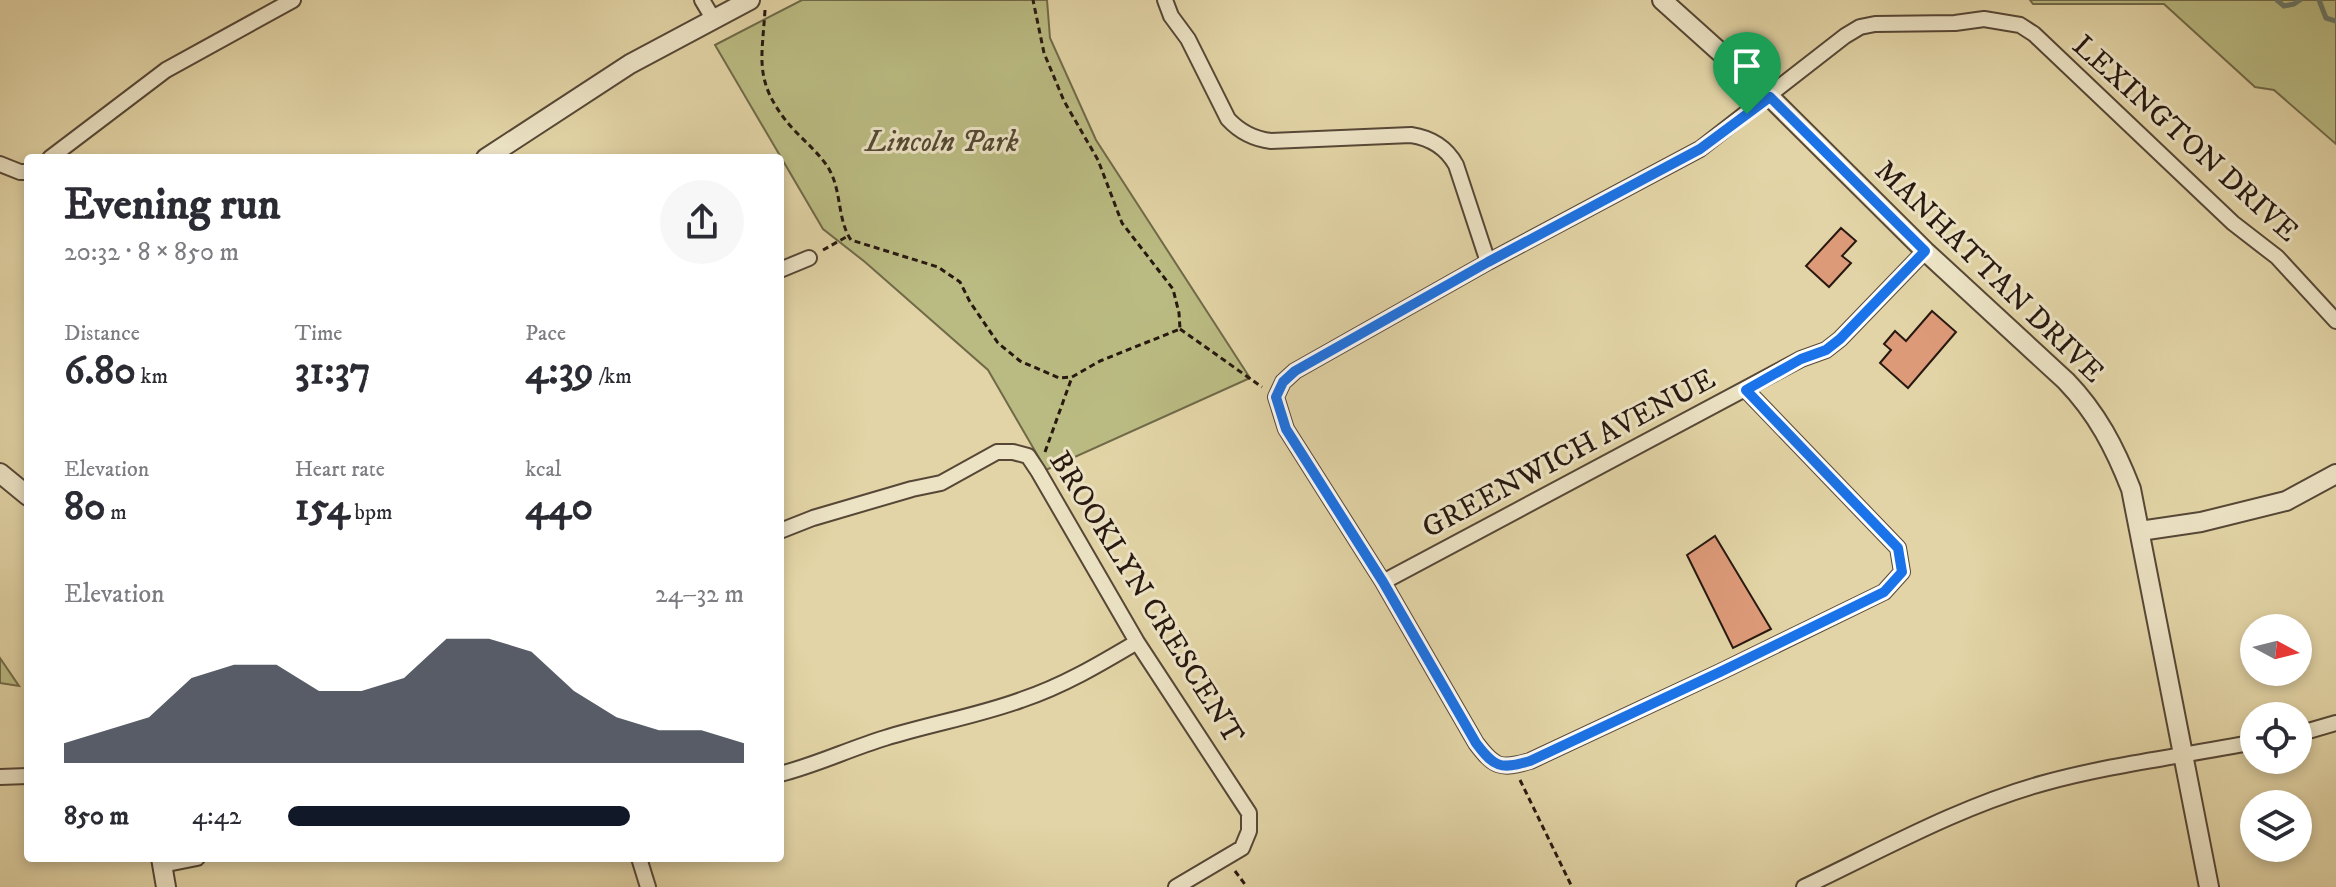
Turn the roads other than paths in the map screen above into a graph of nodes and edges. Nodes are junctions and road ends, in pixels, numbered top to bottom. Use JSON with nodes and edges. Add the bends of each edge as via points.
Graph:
{"nodes":[{"id":1,"x":293,"y":0,"type":"edge"},
{"id":2,"x":702,"y":0,"type":"edge"},
{"id":3,"x":750,"y":0,"type":"edge"},
{"id":4,"x":1165,"y":0,"type":"edge"},
{"id":5,"x":1662,"y":0,"type":"edge"},
{"id":6,"x":714,"y":20,"type":"junction"},
{"id":7,"x":1770,"y":97,"type":"junction"},
{"id":8,"x":55,"y":154,"type":"edge"},
{"id":9,"x":492,"y":154,"type":"edge"},
{"id":10,"x":0,"y":164,"type":"edge"},
{"id":11,"x":24,"y":172,"type":"edge"},
{"id":12,"x":1925,"y":251,"type":"junction"},
{"id":13,"x":809,"y":258,"type":"road end"},
{"id":14,"x":1488,"y":262,"type":"junction"},
{"id":15,"x":784,"y":268,"type":"edge"},
{"id":16,"x":2336,"y":321,"type":"edge"},
{"id":17,"x":1746,"y":390,"type":"junction"},
{"id":18,"x":0,"y":473,"type":"edge"},
{"id":19,"x":2336,"y":474,"type":"edge"},
{"id":20,"x":24,"y":493,"type":"edge"},
{"id":21,"x":784,"y":529,"type":"edge"},
{"id":22,"x":2140,"y":531,"type":"junction"},
{"id":23,"x":1383,"y":582,"type":"junction"},
{"id":24,"x":1137,"y":642,"type":"junction"},
{"id":25,"x":2336,"y":723,"type":"edge"},
{"id":26,"x":2312,"y":730,"type":"edge"},
{"id":27,"x":2240,"y":745,"type":"edge"},
{"id":28,"x":2182,"y":756,"type":"junction"},
{"id":29,"x":784,"y":773,"type":"edge"},
{"id":30,"x":24,"y":776,"type":"edge"},
{"id":31,"x":0,"y":777,"type":"edge"},
{"id":32,"x":162,"y":862,"type":"edge"},
{"id":33,"x":640,"y":862,"type":"edge"},
{"id":34,"x":166,"y":887,"type":"edge"},
{"id":35,"x":648,"y":887,"type":"edge"},
{"id":36,"x":1176,"y":887,"type":"edge"},
{"id":37,"x":1804,"y":887,"type":"edge"},
{"id":38,"x":2209,"y":887,"type":"edge"}],
"edges":[{"from":1,"to":8,"type":"street","via":[[166,70]]},
{"from":2,"to":6,"type":"street"},
{"from":3,"to":6,"type":"street"},
{"from":4,"to":14,"type":"street","via":[[1228,119],[1256,139],[1411,135],[1450,154]]},
{"from":5,"to":7,"type":"street","name":"MANHATTAN DRIVE"},
{"from":6,"to":9,"type":"street","via":[[630,64]]},
{"from":7,"to":12,"type":"street","name":"MANHATTAN DRIVE"},
{"from":7,"to":14,"type":"street","name":"LEXINGTON DRIVE","via":[[1700,149]]},
{"from":7,"to":16,"type":"street","name":"LEXINGTON DRIVE","via":[[1860,27],[1984,19],[2020,25],[2233,223],[2277,257]]},
{"from":10,"to":11,"type":"street"},
{"from":12,"to":17,"type":"street","name":"GREENWICH AVENUE","via":[[1826,350]]},
{"from":12,"to":22,"type":"street","name":"MANHATTAN DRIVE","via":[[2086,402],[2120,459]]},
{"from":13,"to":15,"type":"street"},
{"from":14,"to":23,"type":"street","name":"LEXINGTON DRIVE","via":[[1295,371],[1276,397],[1286,429]]},
{"from":17,"to":23,"type":"street","name":"GREENWICH AVENUE"},
{"from":17,"to":23,"type":"street","via":[[1898,548],[1902,572],[1884,592],[1530,761],[1501,767],[1476,743]]},
{"from":18,"to":20,"type":"street"},
{"from":19,"to":22,"type":"street","via":[[2286,501]]},
{"from":21,"to":24,"type":"street","name":"BROOKLYN CRESCENT","via":[[941,483],[997,452],[1028,456]]},
{"from":22,"to":28,"type":"street","name":"MANHATTAN DRIVE"},
{"from":24,"to":29,"type":"street","via":[[1081,675],[1021,700],[887,737]]},
{"from":24,"to":36,"type":"street","name":"BROOKLYN CRESCENT","via":[[1249,813],[1242,848]]},
{"from":25,"to":26,"type":"street"},
{"from":27,"to":28,"type":"street"},
{"from":28,"to":37,"type":"street","via":[[2044,783],[1980,805]]},
{"from":28,"to":38,"type":"street","name":"MANHATTAN DRIVE"},
{"from":30,"to":31,"type":"street"},
{"from":32,"to":34,"type":"street"},
{"from":33,"to":35,"type":"street"}]}
